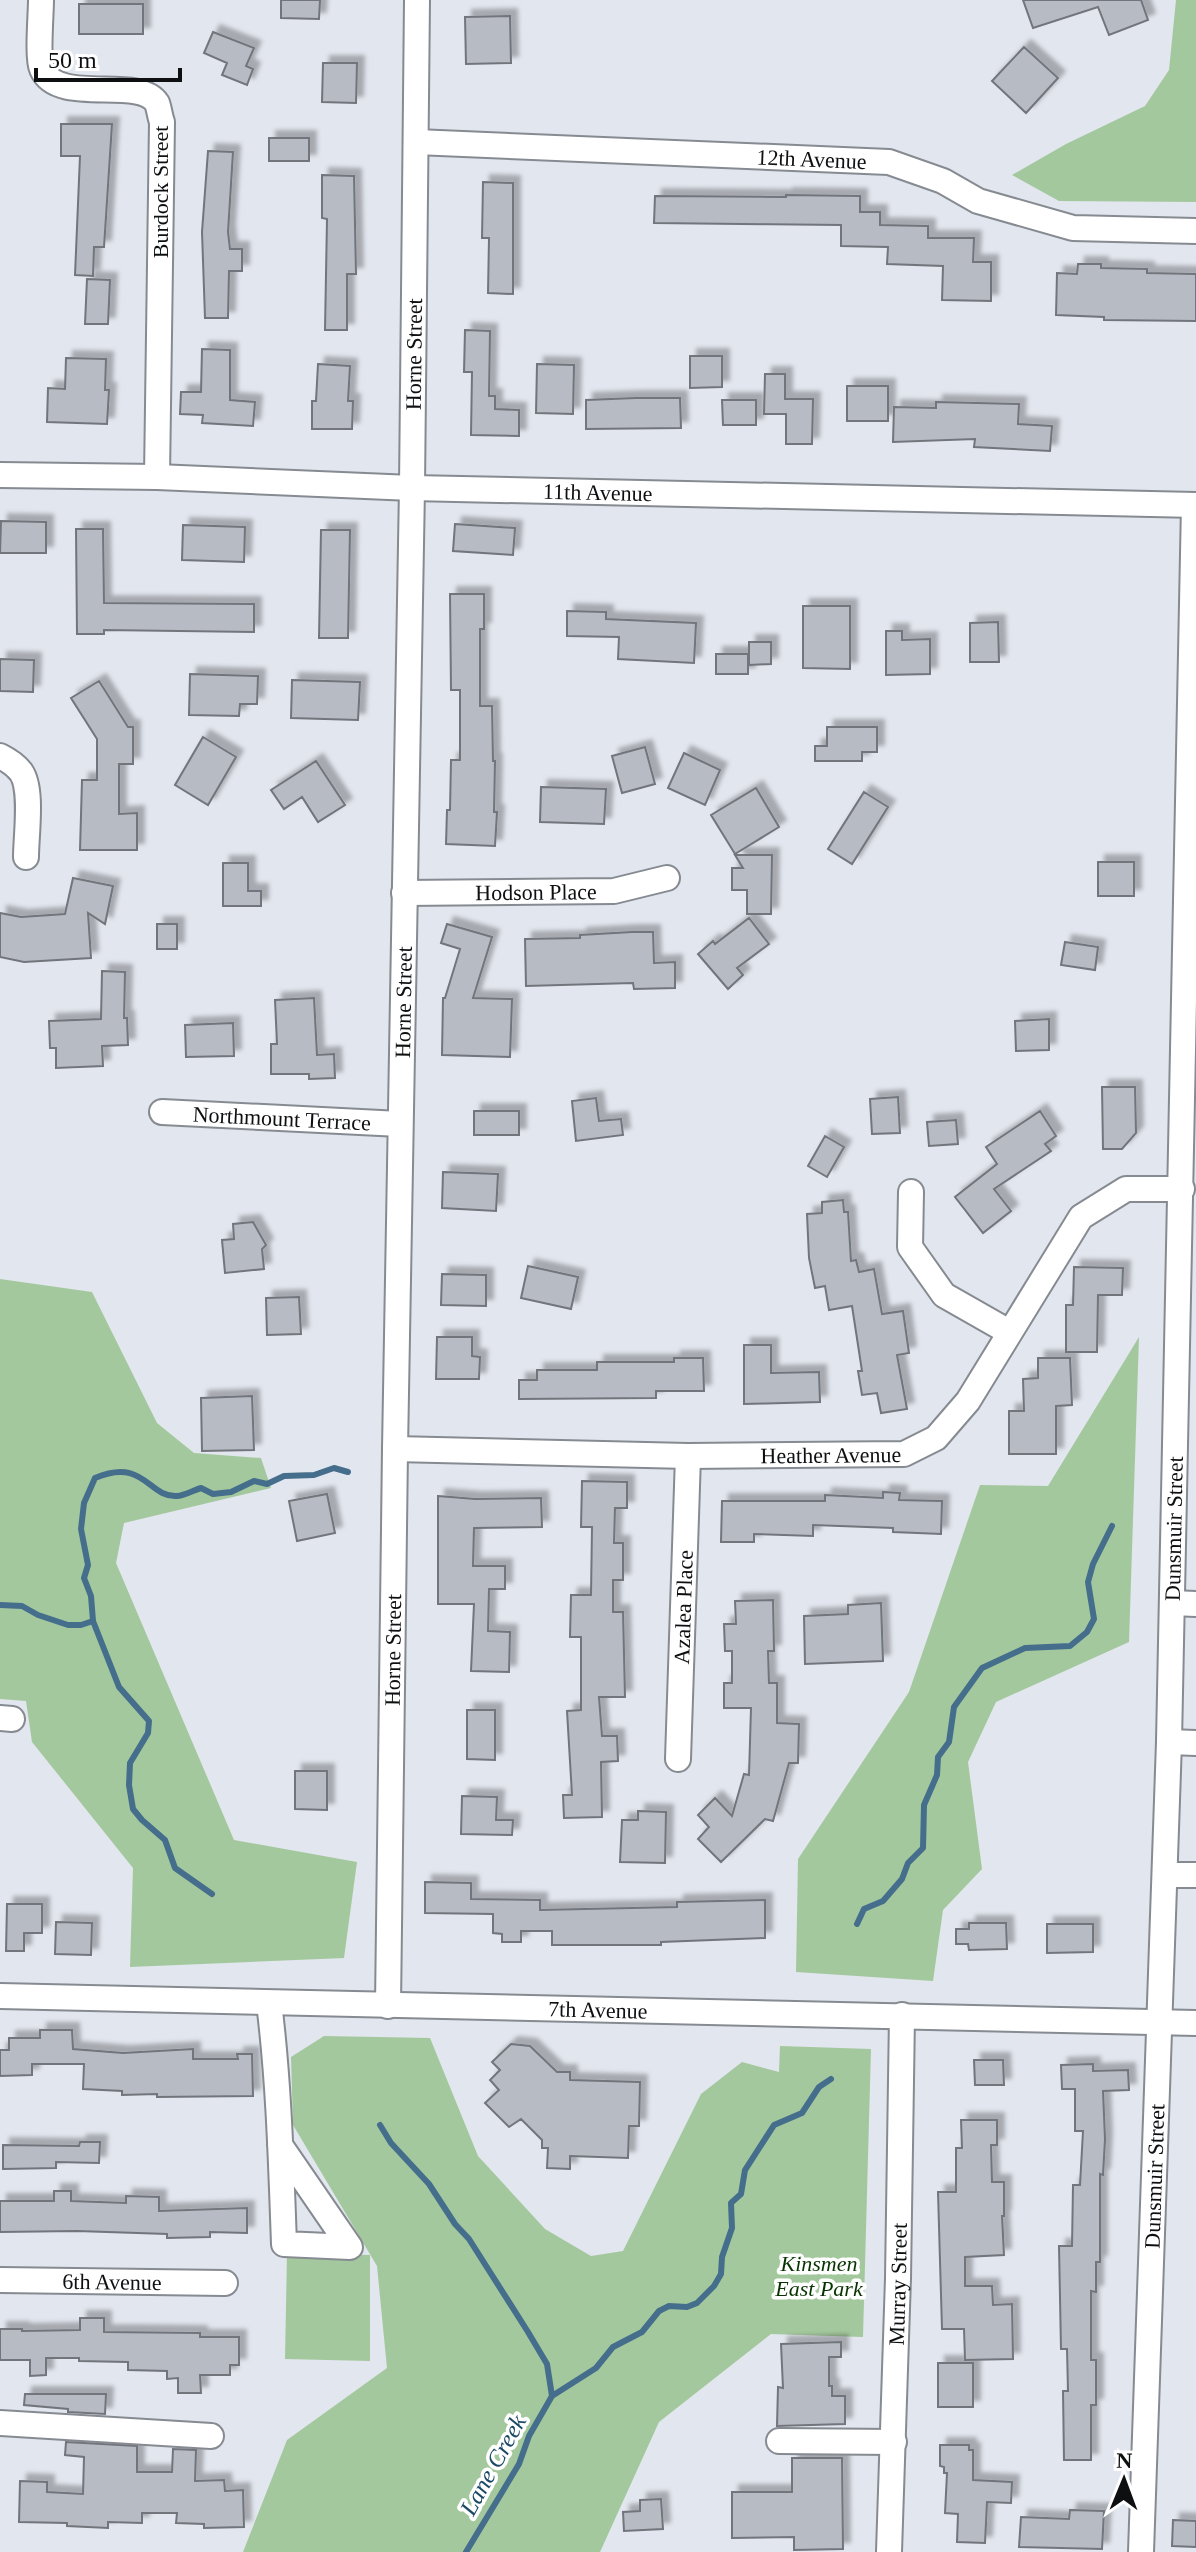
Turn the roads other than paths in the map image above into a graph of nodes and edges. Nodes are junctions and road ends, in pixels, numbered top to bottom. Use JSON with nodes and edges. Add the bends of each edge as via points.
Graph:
{"nodes":[{"id":1,"x":41,"y":0,"type":"edge"},
{"id":2,"x":417,"y":0,"type":"edge"},
{"id":3,"x":416,"y":142,"type":"junction"},
{"id":4,"x":1196,"y":231,"type":"edge"},
{"id":5,"x":0,"y":475,"type":"edge"},
{"id":6,"x":157,"y":477,"type":"junction"},
{"id":7,"x":412,"y":488,"type":"junction"},
{"id":8,"x":1195,"y":505,"type":"edge"},
{"id":9,"x":0,"y":756,"type":"edge"},
{"id":10,"x":26,"y":857,"type":"dead end"},
{"id":11,"x":667,"y":878,"type":"dead end"},
{"id":12,"x":404,"y":893,"type":"junction"},
{"id":13,"x":1190,"y":1086,"type":"edge"},
{"id":14,"x":162,"y":1112,"type":"dead end"},
{"id":15,"x":400,"y":1124,"type":"junction"},
{"id":16,"x":1182,"y":1189,"type":"junction"},
{"id":17,"x":911,"y":1192,"type":"dead end"},
{"id":18,"x":1188,"y":1284,"type":"edge"},
{"id":19,"x":1009,"y":1332,"type":"junction"},
{"id":20,"x":395,"y":1449,"type":"junction"},
{"id":21,"x":688,"y":1456,"type":"junction"},
{"id":22,"x":1185,"y":1468,"type":"edge"},
{"id":23,"x":1184,"y":1604,"type":"edge"},
{"id":24,"x":1169,"y":1742,"type":"junction"},
{"id":25,"x":1196,"y":1743,"type":"edge"},
{"id":26,"x":678,"y":1759,"type":"dead end"},
{"id":27,"x":1165,"y":1875,"type":"junction"},
{"id":28,"x":1196,"y":1875,"type":"edge"},
{"id":29,"x":0,"y":1996,"type":"edge"},
{"id":30,"x":269,"y":2003,"type":"junction"},
{"id":31,"x":388,"y":2006,"type":"junction"},
{"id":32,"x":902,"y":2015,"type":"junction"},
{"id":33,"x":1160,"y":2022,"type":"junction"},
{"id":34,"x":1196,"y":2023,"type":"edge"},
{"id":35,"x":280,"y":2145,"type":"dead end"},
{"id":36,"x":0,"y":2280,"type":"edge"},
{"id":37,"x":225,"y":2283,"type":"dead end"},
{"id":38,"x":0,"y":2423,"type":"edge"},
{"id":39,"x":211,"y":2436,"type":"dead end"},
{"id":40,"x":779,"y":2441,"type":"dead end"},
{"id":41,"x":894,"y":2442,"type":"junction"},
{"id":42,"x":889,"y":2552,"type":"edge"},
{"id":43,"x":1141,"y":2552,"type":"edge"}],
"edges":[{"from":1,"to":6,"type":"street","name":"Burdock Street","via":[[40,67],[50,81],[145,93],[157,103],[162,122]]},
{"from":2,"to":3,"type":"street","name":"Horne Street"},
{"from":3,"to":4,"type":"street","name":"12th Avenue","via":[[889,162],[943,181],[978,201],[1073,228]]},
{"from":3,"to":7,"type":"street","name":"Horne Street"},
{"from":5,"to":6,"type":"street","name":"11th Avenue"},
{"from":6,"to":7,"type":"street","name":"11th Avenue"},
{"from":7,"to":8,"type":"street","name":"11th Avenue"},
{"from":7,"to":12,"type":"street","name":"Horne Street"},
{"from":8,"to":13,"type":"street","name":"Dunsmuir Street"},
{"from":9,"to":10,"type":"street","via":[[12,762],[27,785]]},
{"from":11,"to":12,"type":"street","name":"Hodson Place","via":[[614,891]]},
{"from":12,"to":15,"type":"street","name":"Horne Street"},
{"from":13,"to":16,"type":"street","name":"Dunsmuir Street"},
{"from":14,"to":15,"type":"street","name":"Northmount Terrace"},
{"from":15,"to":20,"type":"street","name":"Horne Street"},
{"from":16,"to":18,"type":"street","name":"Dunsmuir Street"},
{"from":16,"to":19,"type":"street","name":"Heather Avenue","via":[[1126,1189],[1081,1217]]},
{"from":17,"to":19,"type":"street","via":[[910,1247],[944,1295]]},
{"from":18,"to":22,"type":"street","name":"Dunsmuir Street"},
{"from":19,"to":21,"type":"street","name":"Heather Avenue","via":[[968,1401],[936,1438],[904,1454]]},
{"from":20,"to":21,"type":"street","name":"Heather Avenue"},
{"from":20,"to":31,"type":"street","name":"Horne Street"},
{"from":21,"to":26,"type":"street","name":"Azalea Place"},
{"from":22,"to":23,"type":"street","name":"Dunsmuir Street"},
{"from":23,"to":24,"type":"street","name":"Dunsmuir Street"},
{"from":24,"to":25,"type":"street"},
{"from":24,"to":27,"type":"street","name":"Dunsmuir Street"},
{"from":27,"to":28,"type":"street"},
{"from":27,"to":33,"type":"street","name":"Dunsmuir Street"},
{"from":29,"to":30,"type":"street","name":"7th Avenue"},
{"from":30,"to":31,"type":"street","name":"7th Avenue"},
{"from":30,"to":35,"type":"street"},
{"from":31,"to":32,"type":"street","name":"7th Avenue"},
{"from":32,"to":33,"type":"street","name":"7th Avenue"},
{"from":32,"to":41,"type":"street","name":"Murray Street"},
{"from":33,"to":34,"type":"street","name":"7th Avenue"},
{"from":33,"to":43,"type":"street","name":"Dunsmuir Street"},
{"from":36,"to":37,"type":"street","name":"6th Avenue"},
{"from":38,"to":39,"type":"street"},
{"from":40,"to":41,"type":"street"},
{"from":41,"to":42,"type":"street","name":"Murray Street"}]}
